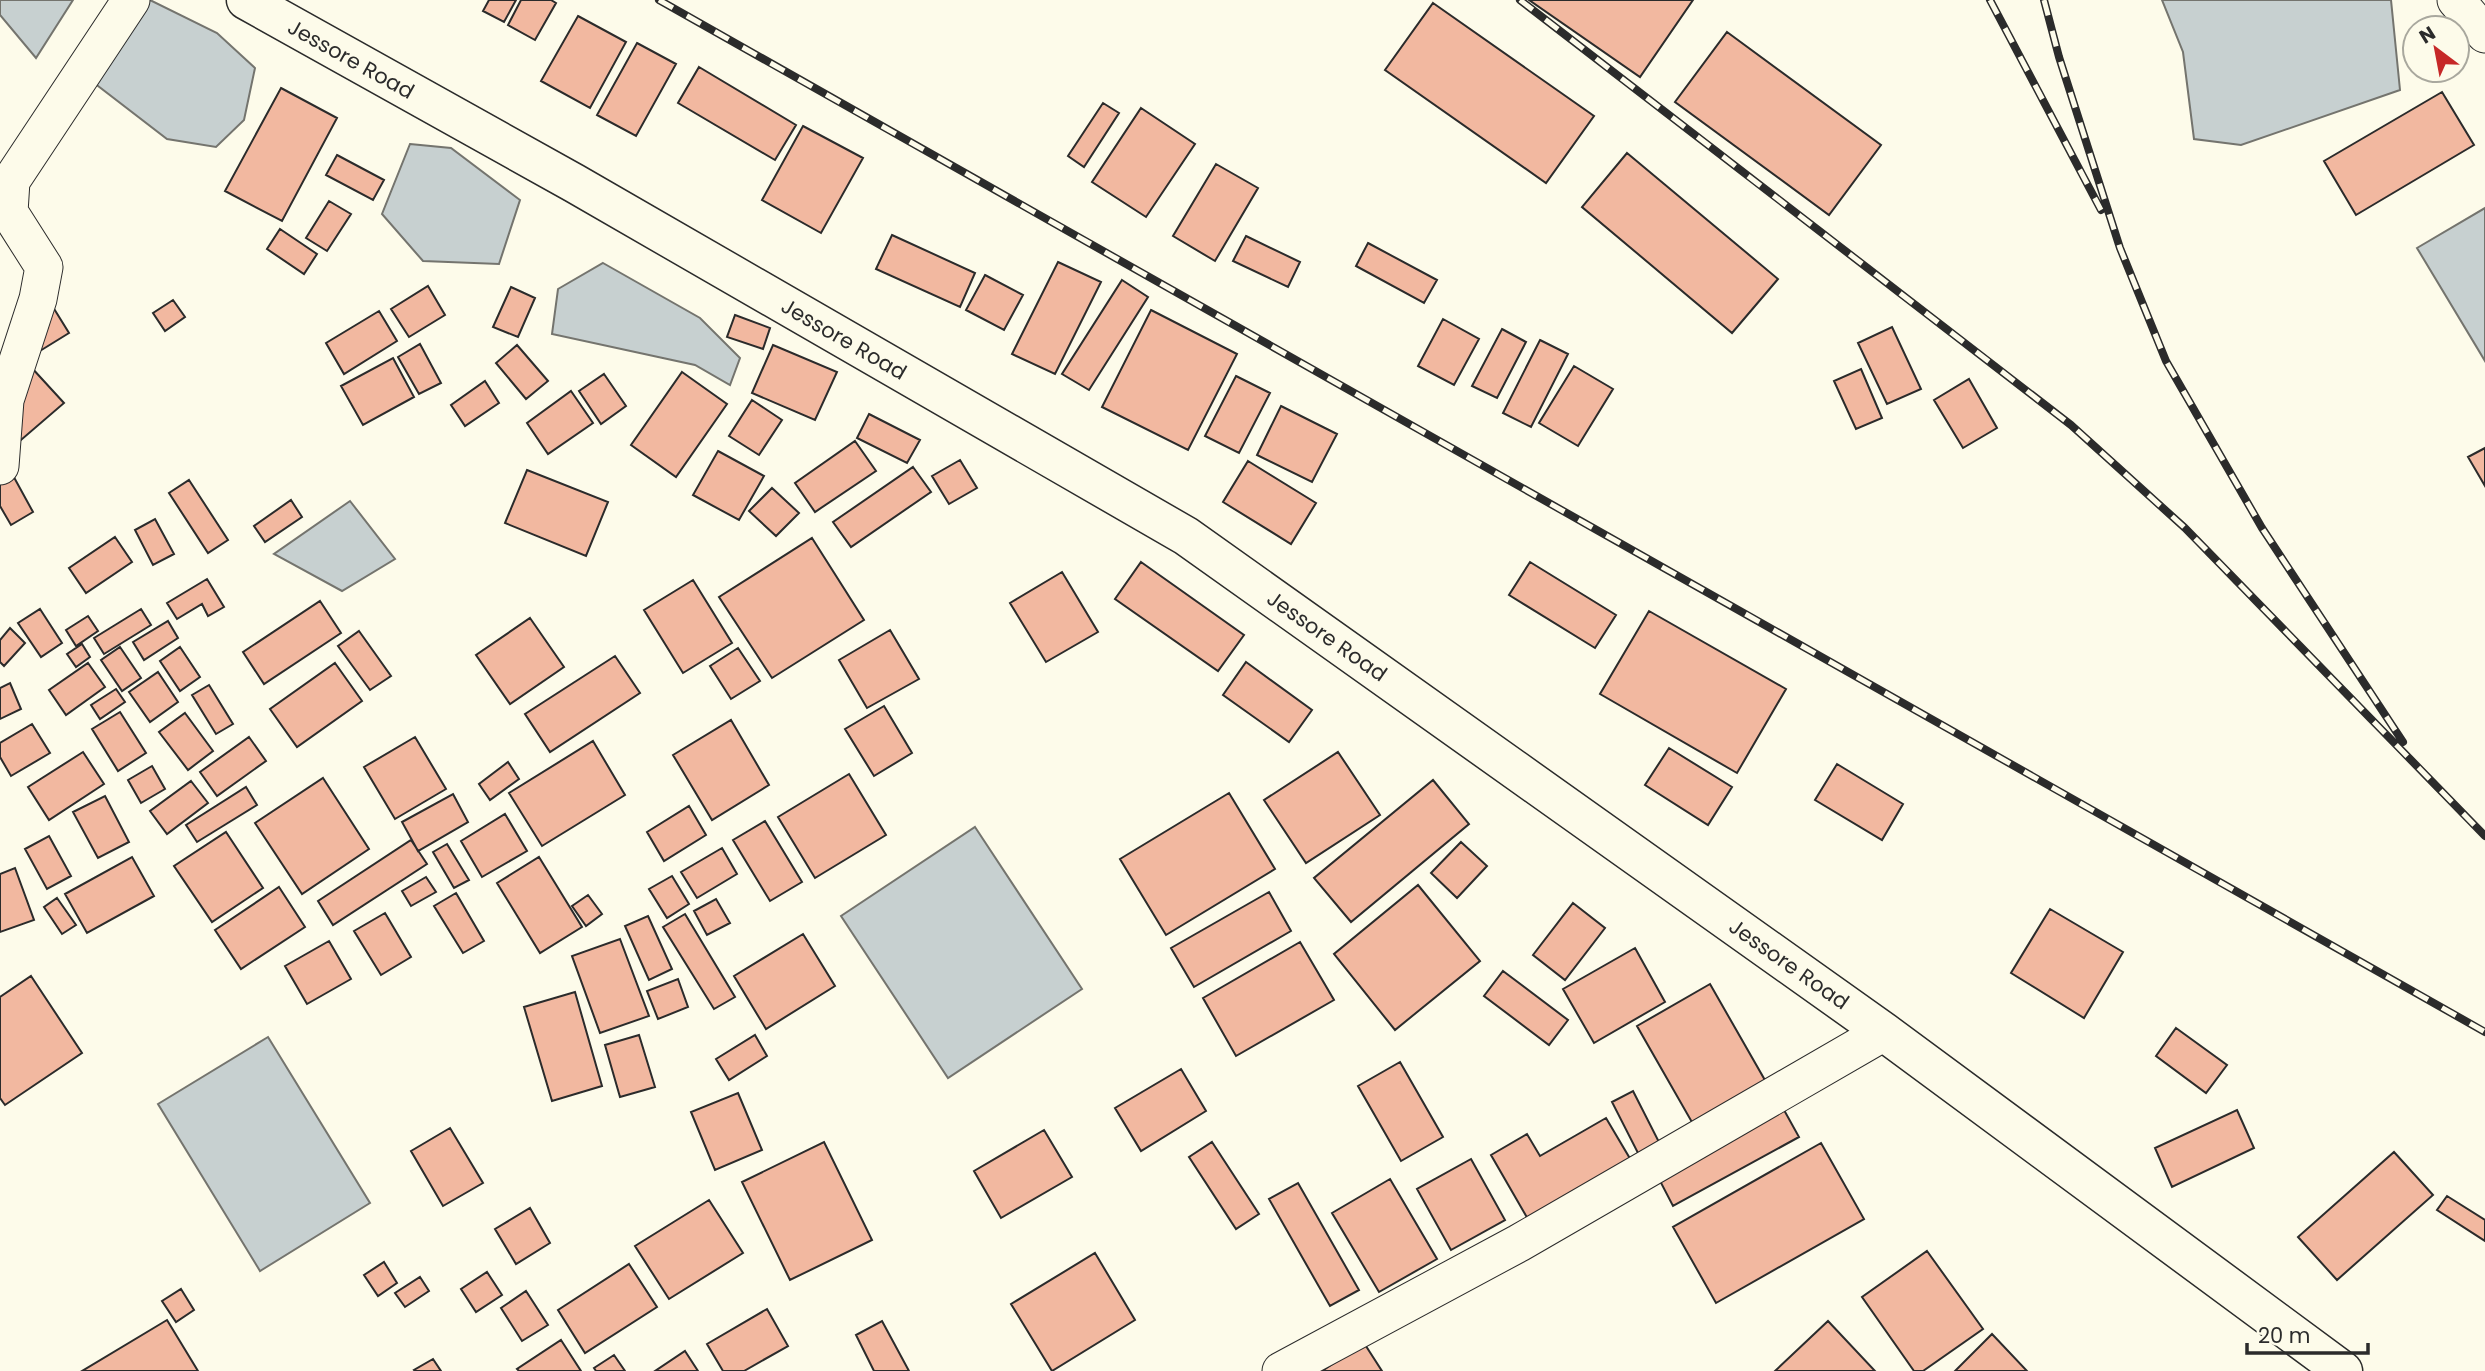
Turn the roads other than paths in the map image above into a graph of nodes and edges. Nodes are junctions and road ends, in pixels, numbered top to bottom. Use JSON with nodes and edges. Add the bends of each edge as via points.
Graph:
{"nodes":[{"id":1,"x":131,"y":0,"type":"edge"},
{"id":2,"x":246,"y":0,"type":"edge"},
{"id":3,"x":2456,"y":0,"type":"edge"},
{"id":4,"x":2485,"y":34,"type":"edge"},
{"id":5,"x":0,"y":466,"type":"edge"},
{"id":6,"x":1884,"y":1032,"type":"junction"},
{"id":7,"x":1281,"y":1371,"type":"edge"},
{"id":8,"x":2343,"y":1371,"type":"edge"}],
"edges":[{"from":1,"to":5,"type":"street","via":[[11,181],[9,212],[44,267],[5,400]]},
{"from":2,"to":6,"type":"highway","name":"Jessore Road","via":[[574,183],[1186,536]]},
{"from":3,"to":4,"type":"street"},
{"from":6,"to":7,"type":"street","via":[[1519,1243]]},
{"from":6,"to":8,"type":"highway","name":"Jessore Road"}]}
